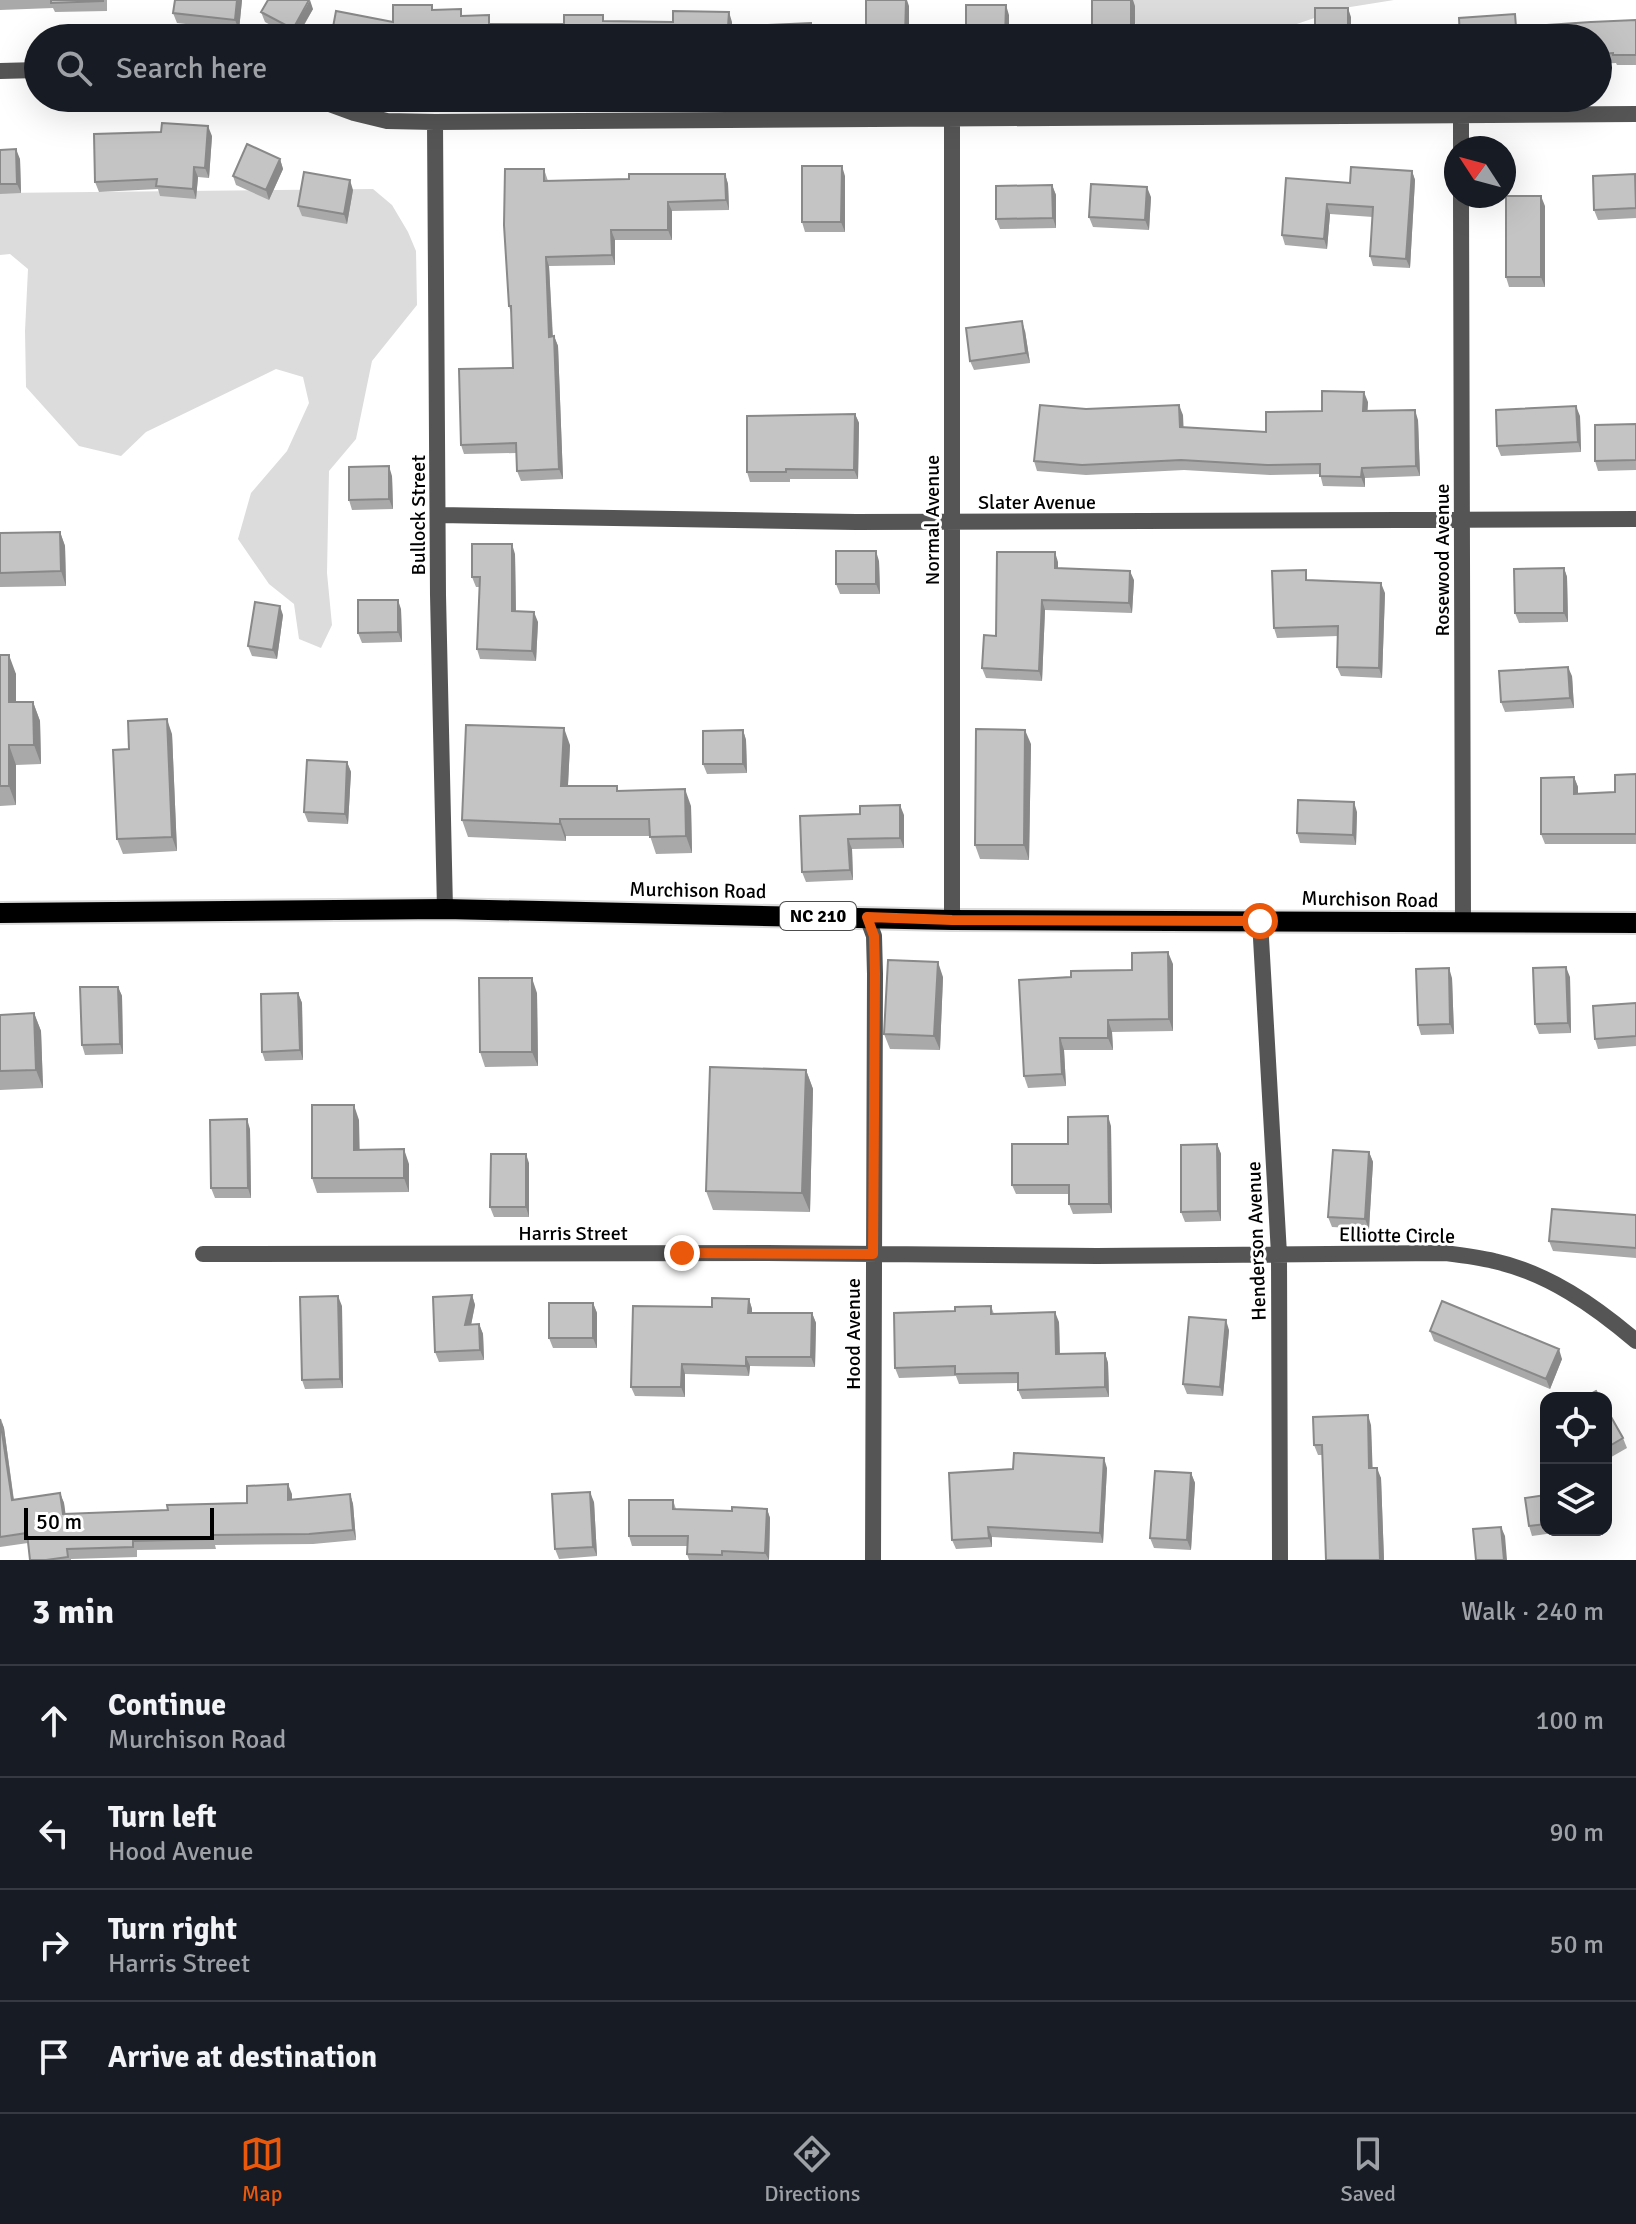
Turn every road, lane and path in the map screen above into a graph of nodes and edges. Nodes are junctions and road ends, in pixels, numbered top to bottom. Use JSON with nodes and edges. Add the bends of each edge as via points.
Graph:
{"nodes":[{"id":1,"x":24,"y":70,"type":"edge"},
{"id":2,"x":0,"y":71,"type":"edge"},
{"id":3,"x":351,"y":112,"type":"edge"},
{"id":4,"x":1636,"y":114,"type":"edge"},
{"id":5,"x":1461,"y":115,"type":"junction"},
{"id":6,"x":952,"y":120,"type":"junction"},
{"id":7,"x":435,"y":122,"type":"junction"},
{"id":8,"x":1461,"y":136,"type":"edge"},
{"id":9,"x":1461,"y":208,"type":"edge"},
{"id":10,"x":439,"y":515,"type":"junction"},
{"id":11,"x":1636,"y":519,"type":"edge"},
{"id":12,"x":1462,"y":521,"type":"junction"},
{"id":13,"x":952,"y":522,"type":"junction"},
{"id":14,"x":445,"y":909,"type":"junction"},
{"id":15,"x":0,"y":913,"type":"edge"},
{"id":16,"x":867,"y":917,"type":"junction"},
{"id":17,"x":952,"y":920,"type":"junction"},
{"id":18,"x":1260,"y":921,"type":"junction"},
{"id":19,"x":1636,"y":923,"type":"edge"},
{"id":20,"x":1463,"y":924,"type":"junction"},
{"id":21,"x":203,"y":1254,"type":"dead end"},
{"id":22,"x":873,"y":1254,"type":"junction"},
{"id":23,"x":1279,"y":1254,"type":"junction"},
{"id":24,"x":1636,"y":1341,"type":"edge"},
{"id":25,"x":873,"y":1560,"type":"edge"},
{"id":26,"x":1280,"y":1560,"type":"edge"}],
"edges":[{"from":1,"to":2,"type":"street"},
{"from":3,"to":7,"type":"street","via":[[387,121]]},
{"from":4,"to":5,"type":"street"},
{"from":5,"to":6,"type":"street"},
{"from":5,"to":8,"type":"street"},
{"from":6,"to":7,"type":"street"},
{"from":6,"to":13,"type":"street","name":"Normal Avenue"},
{"from":7,"to":10,"type":"street","name":"Bullock Street"},
{"from":9,"to":12,"type":"street","name":"Rosewood Avenue"},
{"from":10,"to":13,"type":"street","name":"Slater Avenue"},
{"from":10,"to":14,"type":"street","name":"Bullock Street"},
{"from":11,"to":12,"type":"street","name":"Slater Avenue"},
{"from":12,"to":13,"type":"street","name":"Slater Avenue"},
{"from":12,"to":20,"type":"street","name":"Rosewood Avenue"},
{"from":13,"to":17,"type":"street","name":"Normal Avenue"},
{"from":14,"to":15,"type":"main road","name":"Murchison Road","number":"NC 210"},
{"from":14,"to":16,"type":"main road","name":"Murchison Road","number":"NC 210"},
{"from":16,"to":17,"type":"main road","name":"Murchison Road","number":"NC 210"},
{"from":16,"to":22,"type":"street","name":"Hood Avenue","via":[[874,936],[875,974]]},
{"from":17,"to":18,"type":"main road","name":"Murchison Road","number":"NC 210"},
{"from":18,"to":20,"type":"main road","name":"Murchison Road","number":"NC 210"},
{"from":18,"to":23,"type":"street","name":"Henderson Avenue"},
{"from":19,"to":20,"type":"main road","name":"Murchison Road","number":"NC 210"},
{"from":21,"to":22,"type":"street","name":"Harris Street"},
{"from":22,"to":23,"type":"street","name":"Harris Street"},
{"from":22,"to":25,"type":"street","name":"Hood Avenue"},
{"from":23,"to":24,"type":"street","name":"Elliotte Circle","via":[[1445,1253],[1496,1261],[1576,1296]]},
{"from":23,"to":26,"type":"street","name":"Henderson Avenue"}]}
